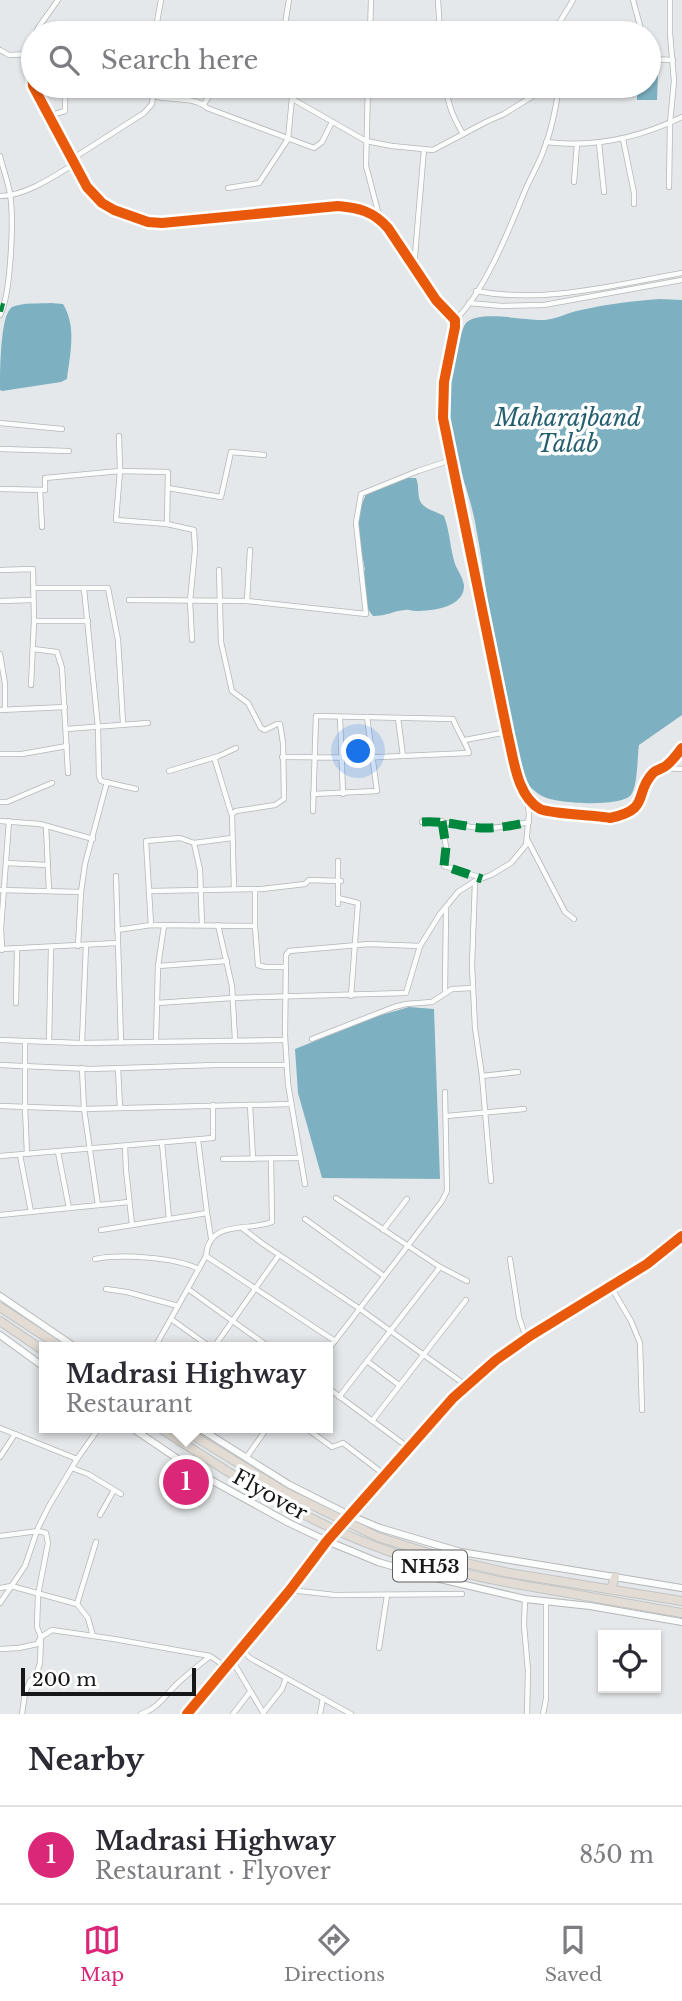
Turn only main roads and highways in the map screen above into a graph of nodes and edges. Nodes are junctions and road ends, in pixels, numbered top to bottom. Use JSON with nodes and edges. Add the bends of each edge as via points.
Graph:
{"nodes":[{"id":1,"x":0,"y":1307,"type":"edge"},
{"id":2,"x":0,"y":1321,"type":"edge"},
{"id":3,"x":53,"y":1342,"type":"edge"},
{"id":4,"x":39,"y":1348,"type":"edge"},
{"id":5,"x":168,"y":1433,"type":"edge"},
{"id":6,"x":189,"y":1433,"type":"edge"},
{"id":7,"x":615,"y":1577,"type":"road end"},
{"id":8,"x":611,"y":1588,"type":"junction"},
{"id":9,"x":682,"y":1601,"type":"edge"},
{"id":10,"x":682,"y":1613,"type":"edge"}],
"edges":[{"from":1,"to":3,"type":"highway"},
{"from":2,"to":4,"type":"highway"},
{"from":5,"to":10,"type":"highway","name":"Flyover","number":"NH53","bridge":true,"via":[[279,1503],[352,1538],[435,1567],[591,1602]]},
{"from":6,"to":8,"type":"highway","name":"Flyover","number":"NH53","bridge":true,"via":[[285,1492],[377,1537],[509,1573]]},
{"from":7,"to":8,"type":"highway"},
{"from":8,"to":9,"type":"highway","number":"NH53"}]}
